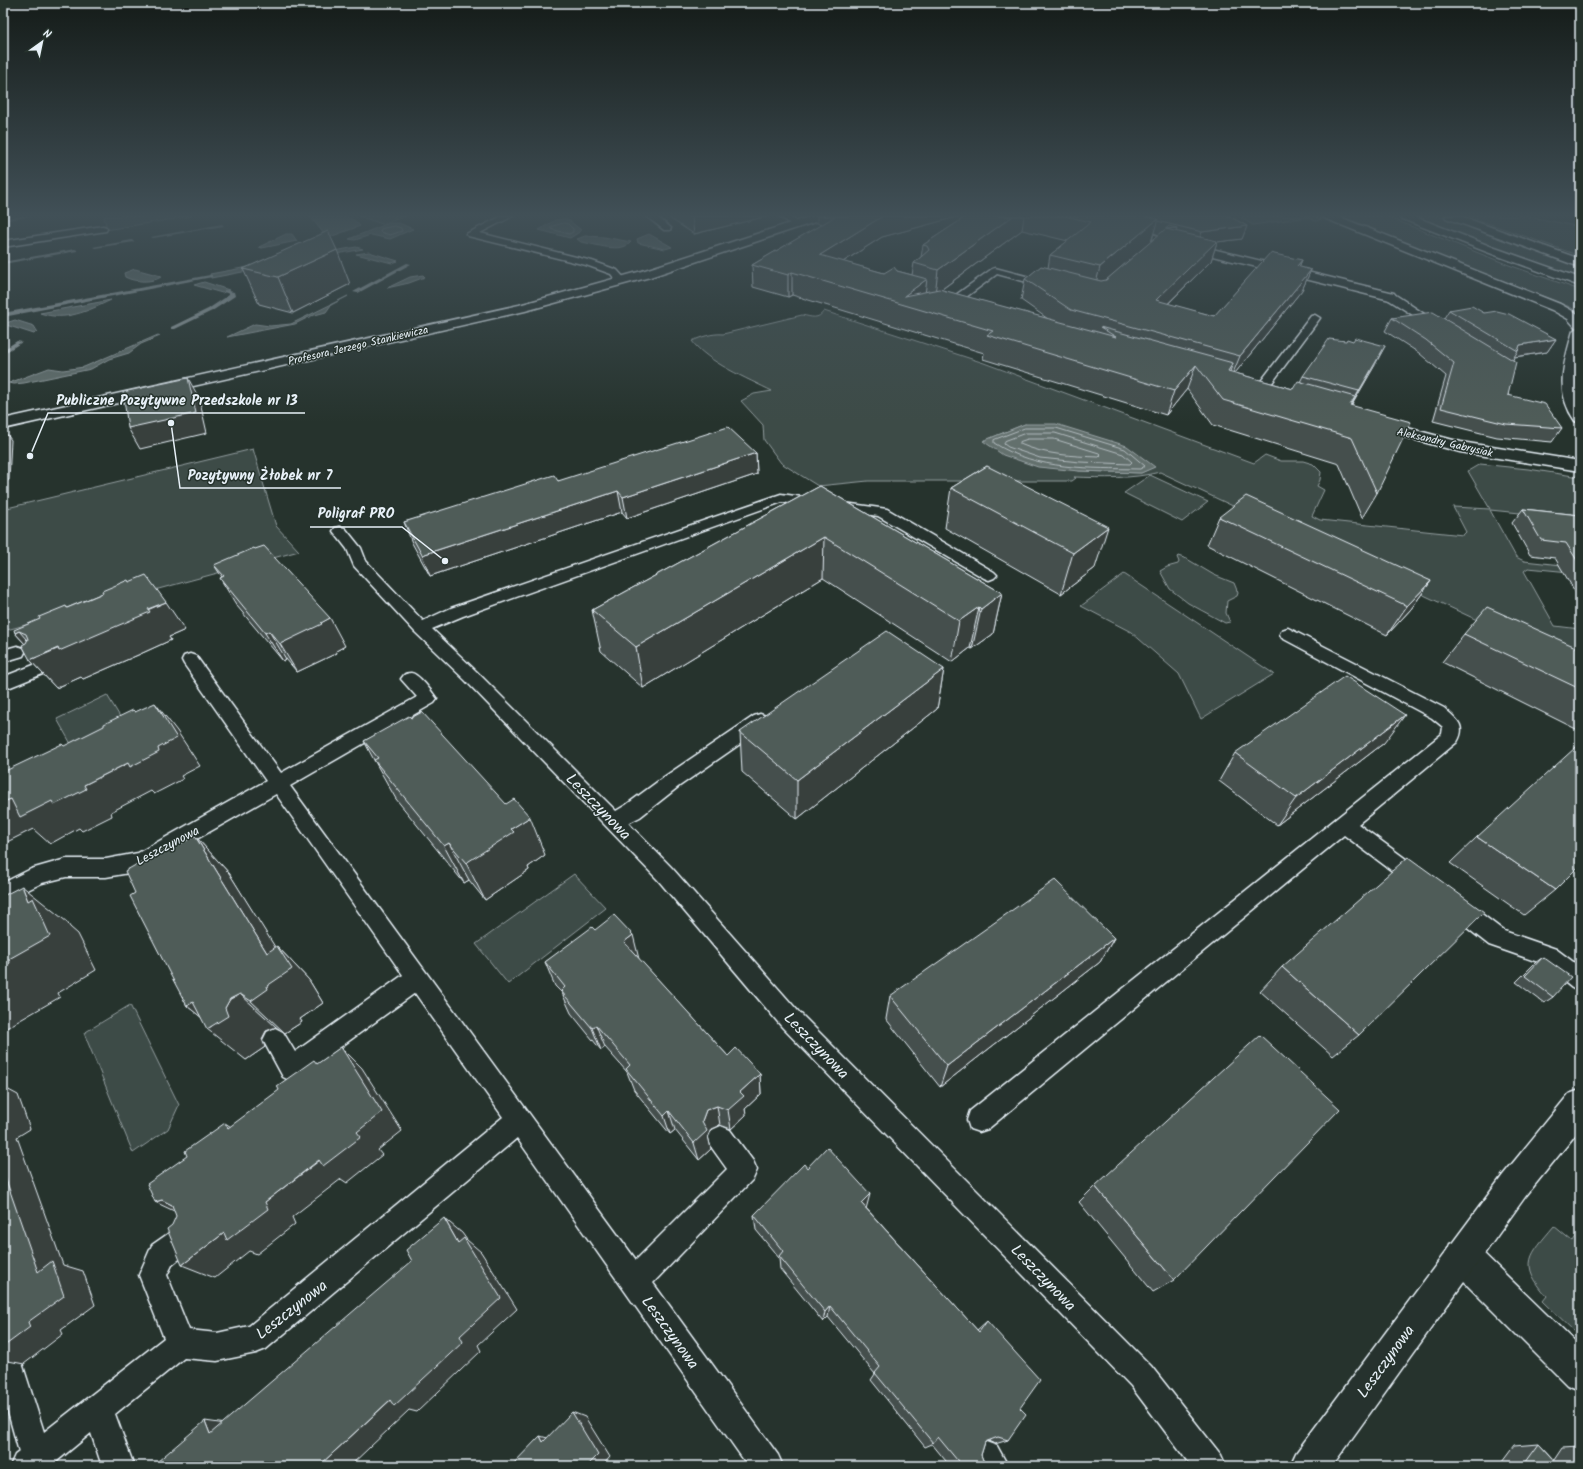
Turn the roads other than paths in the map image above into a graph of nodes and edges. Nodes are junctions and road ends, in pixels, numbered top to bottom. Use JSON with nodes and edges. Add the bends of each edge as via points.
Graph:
{"nodes":[{"id":1,"x":609,"y":285,"type":"edge"},
{"id":2,"x":977,"y":285,"type":"edge"},
{"id":3,"x":1047,"y":285,"type":"edge"},
{"id":4,"x":1344,"y":285,"type":"edge"},
{"id":5,"x":1498,"y":285,"type":"edge"},
{"id":6,"x":1060,"y":288,"type":"edge"},
{"id":7,"x":1390,"y":296,"type":"joint"},
{"id":8,"x":936,"y":300,"type":"edge"},
{"id":9,"x":950,"y":304,"type":"junction"},
{"id":10,"x":969,"y":310,"type":"edge"},
{"id":11,"x":1315,"y":318,"type":"dead end"},
{"id":12,"x":1580,"y":325,"type":"edge"},
{"id":13,"x":1446,"y":331,"type":"edge"},
{"id":14,"x":1580,"y":331,"type":"edge"},
{"id":15,"x":1252,"y":390,"type":"joint"},
{"id":16,"x":1274,"y":396,"type":"edge"},
{"id":17,"x":1580,"y":418,"type":"edge"},
{"id":18,"x":1366,"y":422,"type":"edge"},
{"id":19,"x":3,"y":424,"type":"edge"},
{"id":20,"x":1580,"y":466,"type":"edge"},
{"id":21,"x":340,"y":531,"type":"dead end"},
{"id":22,"x":989,"y":575,"type":"dead end"},
{"id":23,"x":421,"y":628,"type":"junction"},
{"id":24,"x":1288,"y":634,"type":"dead end"},
{"id":25,"x":190,"y":660,"type":"dead end"},
{"id":26,"x":44,"y":667,"type":"edge"},
{"id":27,"x":410,"y":679,"type":"dead end"},
{"id":28,"x":3,"y":684,"type":"edge"},
{"id":29,"x":775,"y":710,"type":"edge"},
{"id":30,"x":278,"y":783,"type":"junction"},
{"id":31,"x":614,"y":821,"type":"junction"},
{"id":32,"x":1344,"y":824,"type":"junction"},
{"id":33,"x":3,"y":893,"type":"edge"},
{"id":34,"x":417,"y":978,"type":"junction"},
{"id":35,"x":1580,"y":980,"type":"edge"},
{"id":36,"x":275,"y":1040,"type":"dead end"},
{"id":37,"x":1580,"y":1104,"type":"edge"},
{"id":38,"x":519,"y":1120,"type":"junction"},
{"id":39,"x":979,"y":1120,"type":"dead end"},
{"id":40,"x":721,"y":1139,"type":"dead end"},
{"id":41,"x":194,"y":1230,"type":"edge"},
{"id":42,"x":1462,"y":1256,"type":"junction"},
{"id":43,"x":634,"y":1281,"type":"junction"},
{"id":44,"x":180,"y":1343,"type":"junction"},
{"id":45,"x":1580,"y":1372,"type":"edge"},
{"id":46,"x":12,"y":1373,"type":"dead end"},
{"id":47,"x":98,"y":1409,"type":"junction"},
{"id":48,"x":31,"y":1462,"type":"edge"},
{"id":49,"x":118,"y":1466,"type":"edge"},
{"id":50,"x":767,"y":1466,"type":"edge"},
{"id":51,"x":1210,"y":1466,"type":"edge"},
{"id":52,"x":1309,"y":1466,"type":"edge"}],
"edges":[{"from":1,"to":19,"type":"street","name":"Profesora Jerzego Stankiewicza","via":[[521,308]]},
{"from":2,"to":9,"type":"lane"},
{"from":3,"to":6,"type":"lane"},
{"from":4,"to":7,"type":"street"},
{"from":5,"to":12,"type":"street","via":[[1570,314]]},
{"from":7,"to":13,"type":"lane"},
{"from":8,"to":9,"type":"street"},
{"from":9,"to":10,"type":"street"},
{"from":11,"to":15,"type":"lane"},
{"from":14,"to":17,"type":"street","via":[[1568,375],[1569,396]]},
{"from":15,"to":16,"type":"street"},
{"from":18,"to":20,"type":"street","name":"Aleksandry Gabrysiak","via":[[1460,447]]},
{"from":21,"to":23,"type":"lane","name":"Leszczynowa","via":[[354,548],[359,563]]},
{"from":22,"to":23,"type":"lane","via":[[882,512],[782,498],[458,612]]},
{"from":23,"to":31,"type":"lane","name":"Leszczynowa"},
{"from":24,"to":32,"type":"lane","via":[[1438,713],[1452,725],[1451,737]]},
{"from":25,"to":30,"type":"lane","name":"Leszczynowa"},
{"from":26,"to":28,"type":"lane"},
{"from":27,"to":30,"type":"lane","name":"Leszczynowa","via":[[428,699]]},
{"from":29,"to":31,"type":"lane","via":[[633,811]]},
{"from":30,"to":33,"type":"lane","name":"Leszczynowa","via":[[144,859],[106,868],[66,868],[38,875]]},
{"from":30,"to":34,"type":"lane","name":"Leszczynowa"},
{"from":31,"to":51,"type":"lane","name":"Leszczynowa","via":[[665,874],[790,1019],[1141,1376]]},
{"from":32,"to":35,"type":"lane","via":[[1497,938],[1548,956]]},
{"from":32,"to":39,"type":"lane"},
{"from":34,"to":36,"type":"lane","via":[[291,1069]]},
{"from":34,"to":38,"type":"lane","name":"Leszczynowa"},
{"from":37,"to":42,"type":"street","name":"Leszczynowa"},
{"from":38,"to":43,"type":"lane","name":"Leszczynowa"},
{"from":38,"to":44,"type":"lane","name":"Leszczynowa","via":[[256,1339],[217,1347]]},
{"from":40,"to":43,"type":"lane","via":[[744,1170]]},
{"from":41,"to":44,"type":"lane","via":[[162,1255],[153,1275]]},
{"from":42,"to":45,"type":"street"},
{"from":42,"to":52,"type":"street","name":"Leszczynowa"},
{"from":43,"to":50,"type":"lane","name":"Leszczynowa"},
{"from":44,"to":47,"type":"lane"},
{"from":46,"to":48,"type":"lane"},
{"from":47,"to":48,"type":"lane"},
{"from":47,"to":49,"type":"lane"}]}
